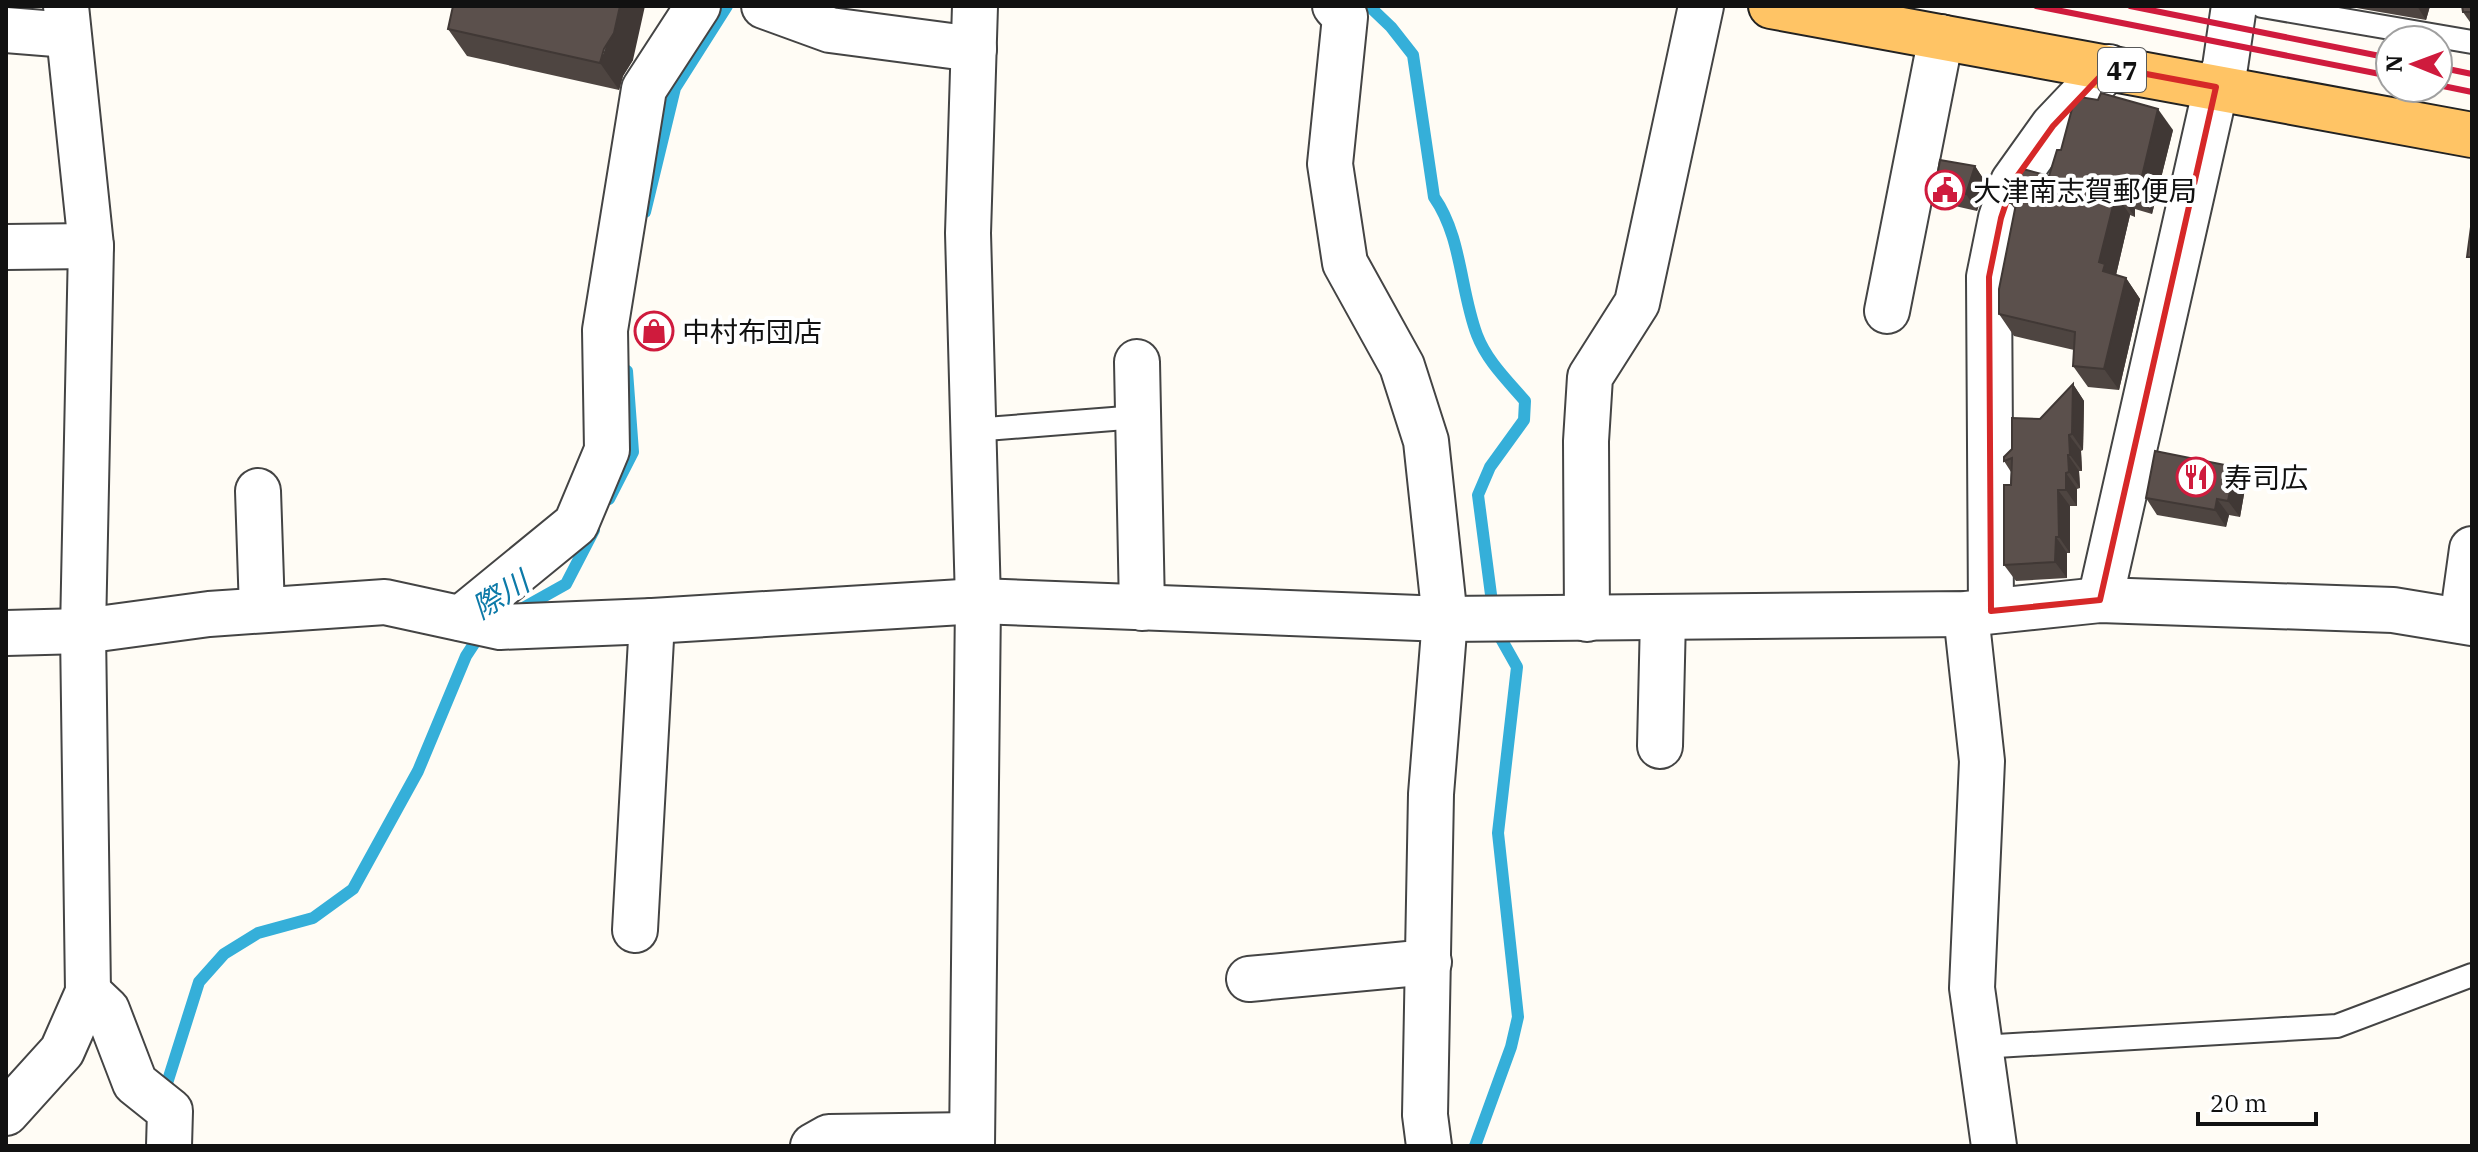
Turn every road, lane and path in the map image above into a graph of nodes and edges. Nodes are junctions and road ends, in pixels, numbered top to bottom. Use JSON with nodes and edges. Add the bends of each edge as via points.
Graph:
{"nodes":[{"id":1,"x":698,"y":6,"type":"edge"},
{"id":2,"x":764,"y":6,"type":"edge"},
{"id":3,"x":975,"y":6,"type":"edge"},
{"id":4,"x":1335,"y":6,"type":"edge"},
{"id":5,"x":1701,"y":6,"type":"edge"},
{"id":6,"x":1771,"y":6,"type":"edge"},
{"id":7,"x":2234,"y":6,"type":"edge"},
{"id":8,"x":2262,"y":6,"type":"edge"},
{"id":9,"x":67,"y":21,"type":"edge"},
{"id":10,"x":6,"y":30,"type":"edge"},
{"id":11,"x":1941,"y":37,"type":"junction"},
{"id":12,"x":2472,"y":42,"type":"edge"},
{"id":13,"x":974,"y":49,"type":"junction"},
{"id":14,"x":2109,"y":67,"type":"junction"},
{"id":15,"x":2216,"y":87,"type":"junction"},
{"id":16,"x":2472,"y":135,"type":"edge"},
{"id":17,"x":91,"y":246,"type":"junction"},
{"id":18,"x":6,"y":247,"type":"edge"},
{"id":19,"x":1887,"y":311,"type":"dead end"},
{"id":20,"x":1137,"y":362,"type":"dead end"},
{"id":21,"x":1138,"y":417,"type":"junction"},
{"id":22,"x":973,"y":430,"type":"junction"},
{"id":23,"x":258,"y":491,"type":"dead end"},
{"id":24,"x":2472,"y":549,"type":"edge"},
{"id":25,"x":2100,"y":600,"type":"junction"},
{"id":26,"x":978,"y":601,"type":"junction"},
{"id":27,"x":1142,"y":608,"type":"junction"},
{"id":28,"x":262,"y":610,"type":"junction"},
{"id":29,"x":1978,"y":613,"type":"junction"},
{"id":30,"x":1663,"y":618,"type":"junction"},
{"id":31,"x":1457,"y":619,"type":"junction"},
{"id":32,"x":1587,"y":619,"type":"junction"},
{"id":33,"x":475,"y":621,"type":"junction"},
{"id":34,"x":652,"y":621,"type":"junction"},
{"id":35,"x":2467,"y":622,"type":"edge"},
{"id":36,"x":83,"y":631,"type":"junction"},
{"id":37,"x":6,"y":633,"type":"edge"},
{"id":38,"x":1660,"y":746,"type":"dead end"},
{"id":39,"x":635,"y":930,"type":"dead end"},
{"id":40,"x":1429,"y":962,"type":"junction"},
{"id":41,"x":2472,"y":975,"type":"edge"},
{"id":42,"x":1249,"y":979,"type":"dead end"},
{"id":43,"x":88,"y":992,"type":"junction"},
{"id":44,"x":1980,"y":1047,"type":"junction"},
{"id":45,"x":6,"y":1113,"type":"edge"},
{"id":46,"x":160,"y":1114,"type":"edge"},
{"id":47,"x":972,"y":1140,"type":"edge"},
{"id":48,"x":813,"y":1146,"type":"edge"},
{"id":49,"x":1429,"y":1146,"type":"edge"},
{"id":50,"x":1994,"y":1146,"type":"edge"}],
"edges":[{"from":1,"to":33,"type":"street","via":[[644,89],[605,330],[607,450],[576,524]]},
{"from":2,"to":13,"type":"street","via":[[830,30]]},
{"from":3,"to":13,"type":"street"},
{"from":4,"to":31,"type":"street","via":[[1345,17],[1330,164],[1345,263],[1402,366],[1426,441]]},
{"from":5,"to":32,"type":"street","via":[[1637,303],[1590,377]]},
{"from":6,"to":11,"type":"main road","number":"47"},
{"from":7,"to":15,"type":"street","via":[[2225,67]]},
{"from":8,"to":12,"type":"lane"},
{"from":9,"to":10,"type":"street"},
{"from":9,"to":17,"type":"street"},
{"from":11,"to":14,"type":"main road","number":"47"},
{"from":11,"to":19,"type":"street"},
{"from":13,"to":22,"type":"street","via":[[968,233]]},
{"from":14,"to":15,"type":"main road","number":"47"},
{"from":14,"to":29,"type":"street","via":[[2053,126],[2013,182],[2001,218],[1989,277]]},
{"from":15,"to":16,"type":"main road","number":"47"},
{"from":15,"to":25,"type":"street"},
{"from":17,"to":18,"type":"street"},
{"from":17,"to":36,"type":"street"},
{"from":20,"to":21,"type":"street"},
{"from":21,"to":22,"type":"lane"},
{"from":21,"to":27,"type":"street"},
{"from":22,"to":26,"type":"street"},
{"from":23,"to":28,"type":"street"},
{"from":24,"to":35,"type":"street"},
{"from":25,"to":29,"type":"street"},
{"from":25,"to":35,"type":"street","via":[[2393,610]]},
{"from":26,"to":27,"type":"street"},
{"from":26,"to":34,"type":"street"},
{"from":26,"to":47,"type":"street"},
{"from":27,"to":31,"type":"street"},
{"from":28,"to":33,"type":"street","via":[[385,602]]},
{"from":28,"to":36,"type":"street"},
{"from":29,"to":30,"type":"street"},
{"from":29,"to":44,"type":"street","via":[[1982,761],[1972,988]]},
{"from":30,"to":32,"type":"street"},
{"from":30,"to":38,"type":"street"},
{"from":31,"to":32,"type":"street"},
{"from":31,"to":40,"type":"street","via":[[1431,794]]},
{"from":33,"to":34,"type":"street"},
{"from":34,"to":39,"type":"street"},
{"from":36,"to":37,"type":"street"},
{"from":36,"to":43,"type":"street"},
{"from":40,"to":42,"type":"street"},
{"from":40,"to":49,"type":"street"},
{"from":41,"to":44,"type":"lane","via":[[2337,1026]]},
{"from":43,"to":45,"type":"street","via":[[62,1051]]},
{"from":43,"to":46,"type":"street","via":[[107,1010],[135,1083]]},
{"from":44,"to":50,"type":"street"},
{"from":47,"to":48,"type":"street","via":[[829,1137]]}]}
